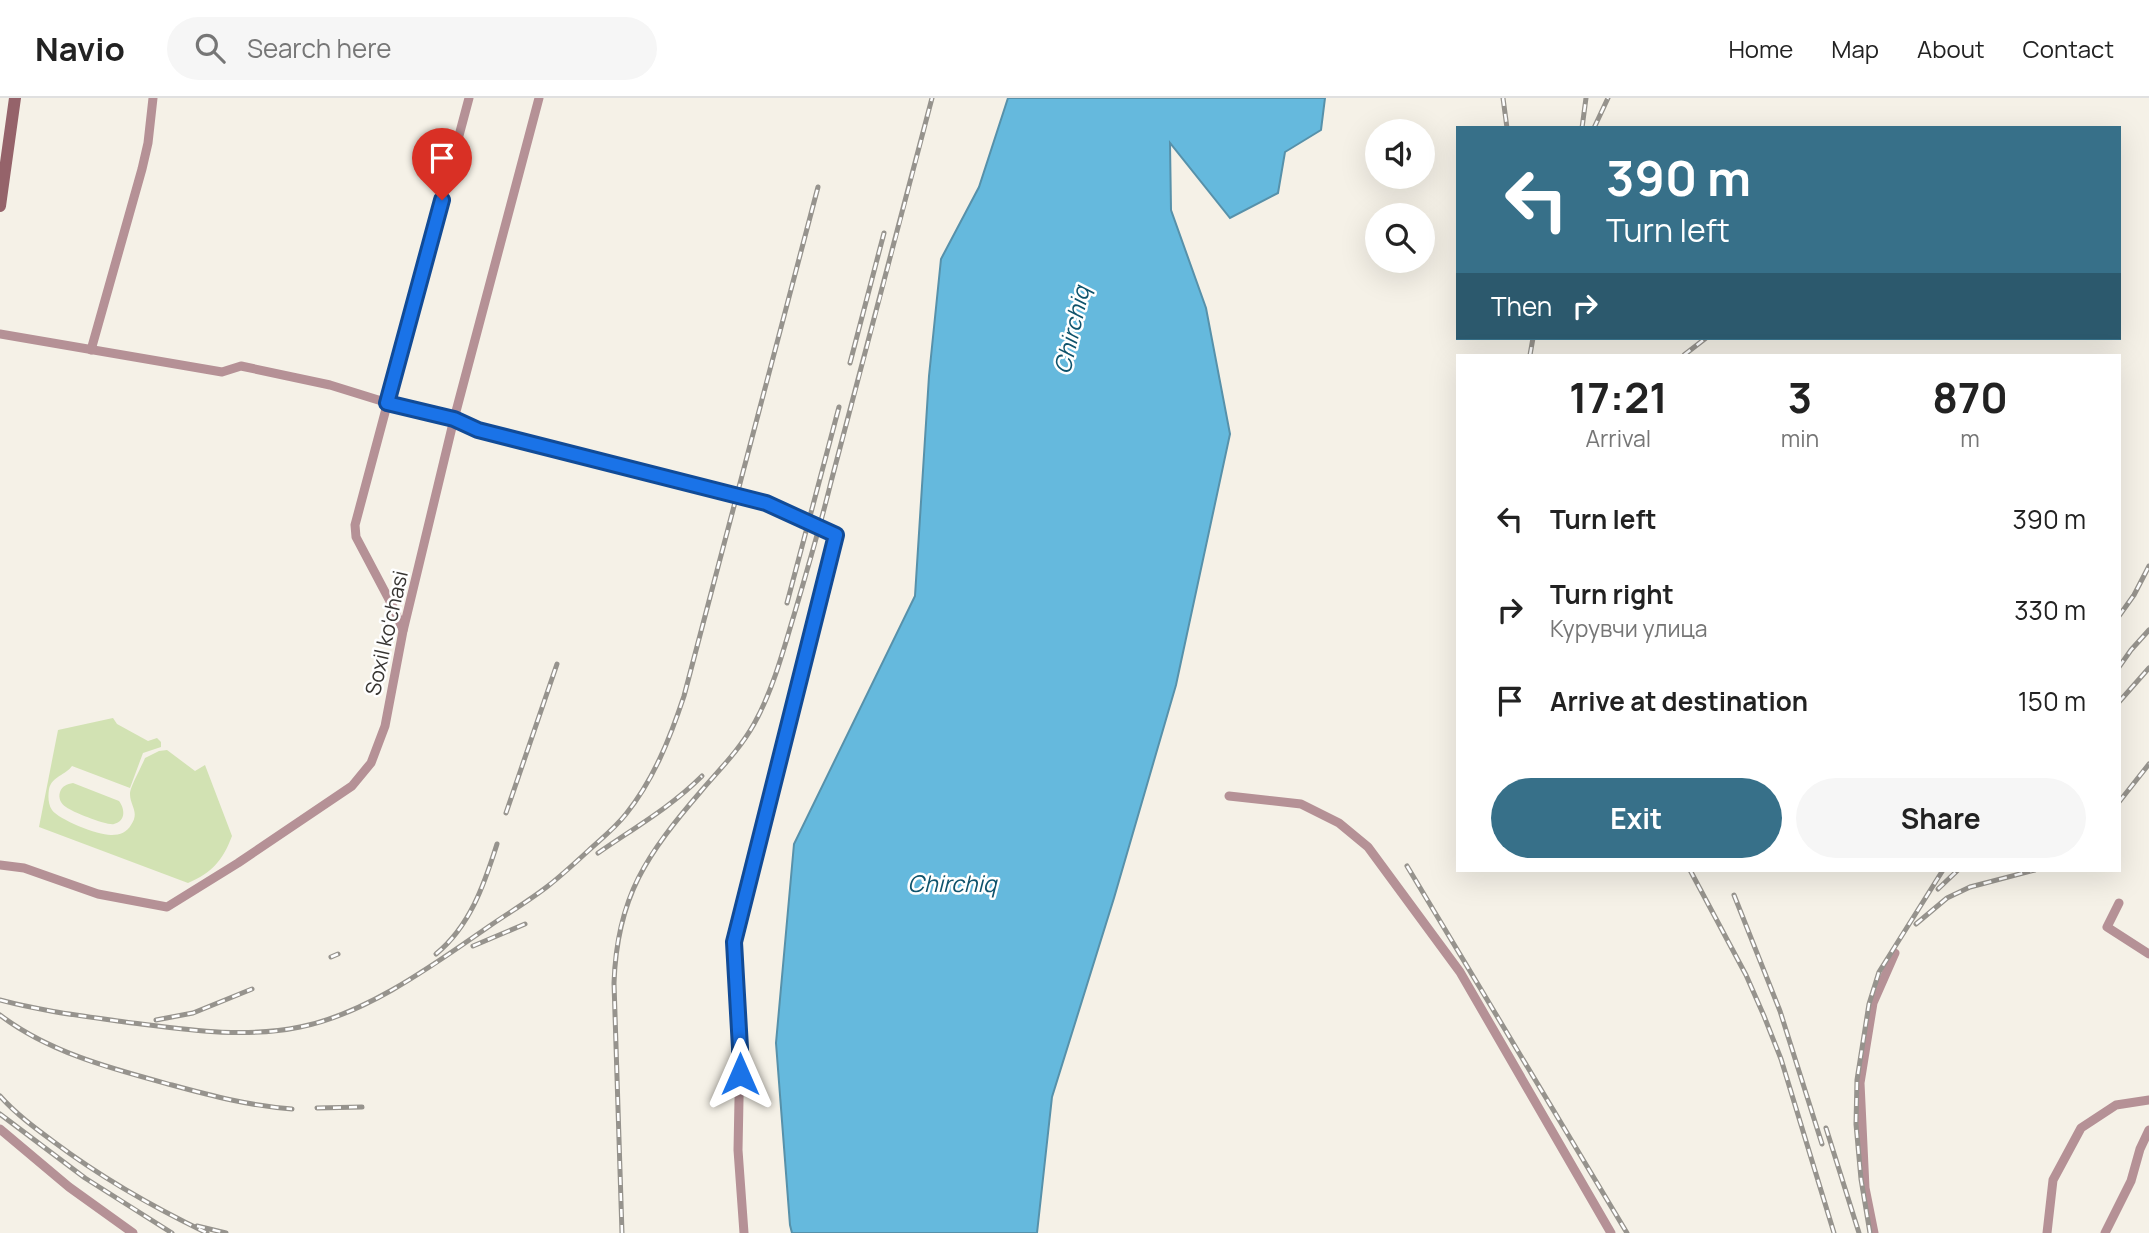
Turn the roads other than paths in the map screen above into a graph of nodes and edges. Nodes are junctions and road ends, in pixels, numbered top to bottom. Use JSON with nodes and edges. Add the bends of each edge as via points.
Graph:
{"nodes":[{"id":1,"x":15,"y":98,"type":"edge"},
{"id":2,"x":153,"y":98,"type":"edge"},
{"id":3,"x":469,"y":98,"type":"edge"},
{"id":4,"x":539,"y":98,"type":"edge"},
{"id":5,"x":0,"y":206,"type":"edge"},
{"id":6,"x":0,"y":334,"type":"edge"},
{"id":7,"x":91,"y":350,"type":"junction"},
{"id":8,"x":387,"y":403,"type":"junction"},
{"id":9,"x":454,"y":419,"type":"junction"},
{"id":10,"x":403,"y":631,"type":"junction"},
{"id":11,"x":1229,"y":796,"type":"dead end"},
{"id":12,"x":0,"y":866,"type":"edge"},
{"id":13,"x":2119,"y":903,"type":"dead end"},
{"id":14,"x":1895,"y":953,"type":"dead end"},
{"id":15,"x":2149,"y":954,"type":"edge"},
{"id":16,"x":2149,"y":1100,"type":"edge"},
{"id":17,"x":0,"y":1129,"type":"edge"},
{"id":18,"x":2149,"y":1132,"type":"edge"},
{"id":19,"x":133,"y":1233,"type":"edge"},
{"id":20,"x":744,"y":1233,"type":"edge"},
{"id":21,"x":1611,"y":1233,"type":"edge"},
{"id":22,"x":1874,"y":1233,"type":"edge"},
{"id":23,"x":2047,"y":1233,"type":"edge"},
{"id":24,"x":2105,"y":1233,"type":"edge"}],
"edges":[{"from":1,"to":5,"type":"street"},
{"from":2,"to":7,"type":"street","via":[[142,169]]},
{"from":3,"to":8,"type":"street"},
{"from":4,"to":9,"type":"street","name":"Soxil ko'chasi"},
{"from":6,"to":7,"type":"street"},
{"from":7,"to":8,"type":"street","via":[[222,372],[241,366]]},
{"from":8,"to":9,"type":"street"},
{"from":8,"to":10,"type":"street","via":[[355,525],[356,537]]},
{"from":9,"to":10,"type":"street","name":"Soxil ko'chasi"},
{"from":9,"to":20,"type":"street","via":[[478,430],[766,503],[836,535],[734,942]]},
{"from":10,"to":12,"type":"street","name":"Soxil ko'chasi","via":[[384,726],[363,775],[167,908],[99,894],[24,868]]},
{"from":11,"to":21,"type":"street","via":[[1301,804],[1339,823],[1368,847],[1460,972]]},
{"from":13,"to":15,"type":"street","via":[[2107,927]]},
{"from":14,"to":22,"type":"street","via":[[1872,1003],[1860,1083],[1865,1188]]},
{"from":16,"to":23,"type":"street","via":[[2116,1105],[2081,1128],[2053,1180]]},
{"from":17,"to":19,"type":"street"},
{"from":18,"to":24,"type":"street"}]}
